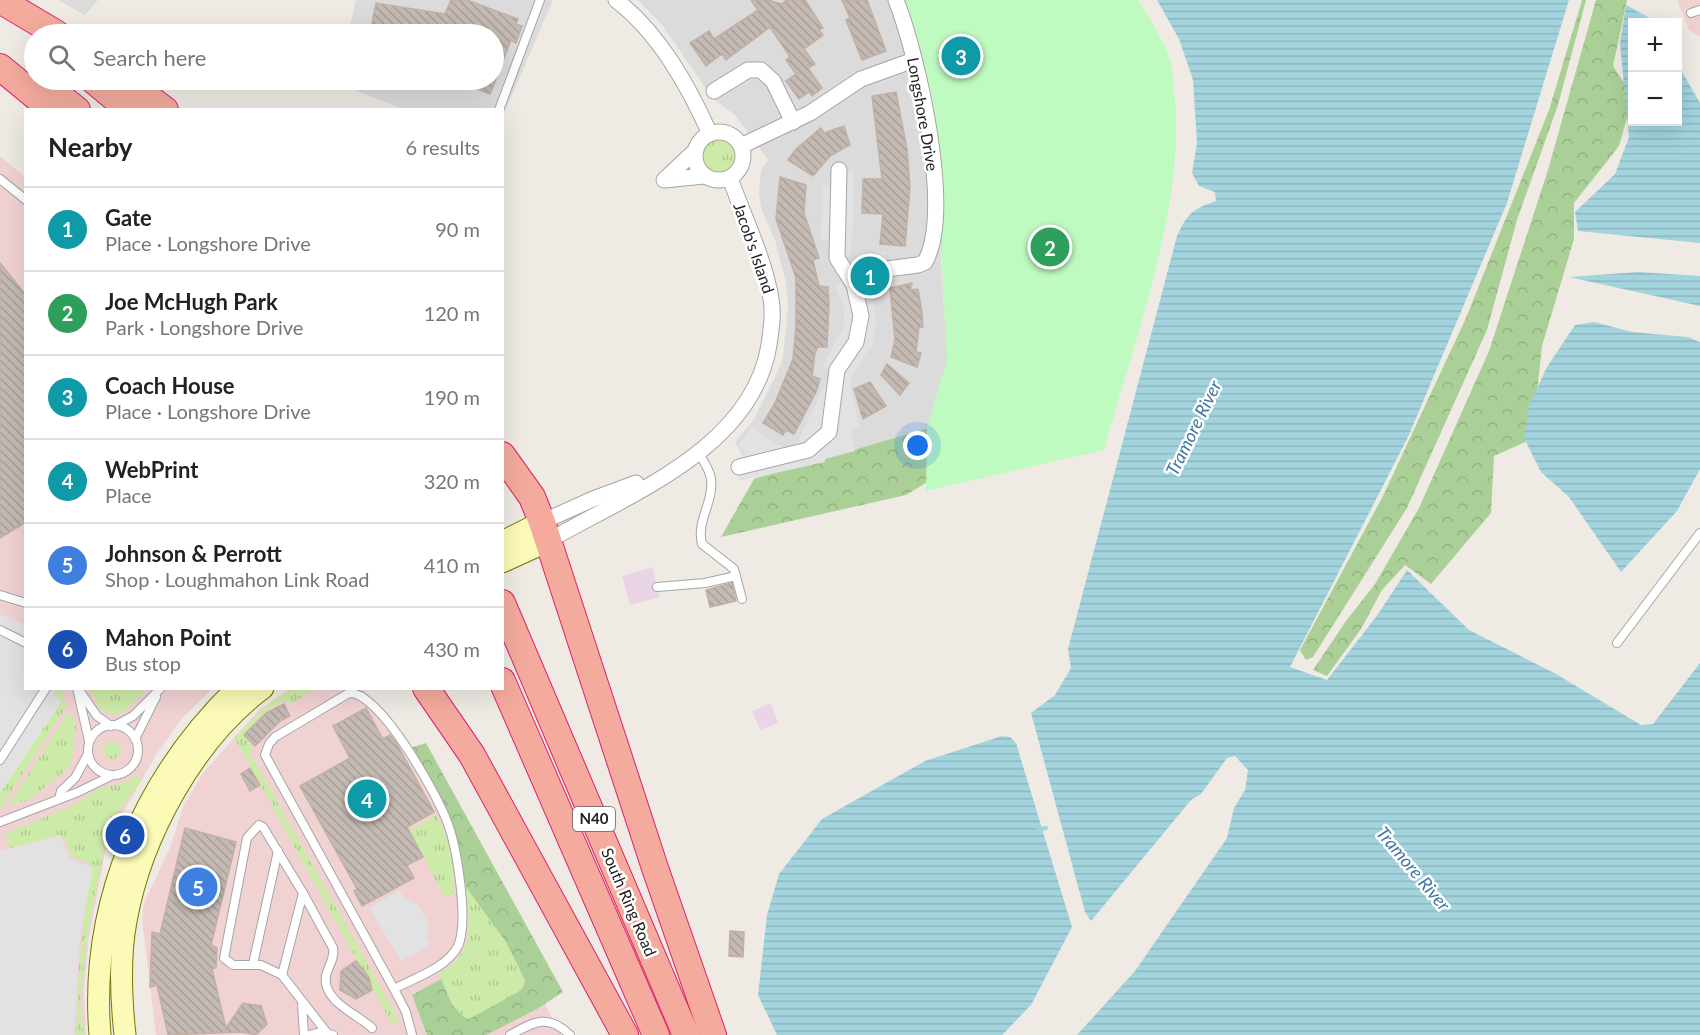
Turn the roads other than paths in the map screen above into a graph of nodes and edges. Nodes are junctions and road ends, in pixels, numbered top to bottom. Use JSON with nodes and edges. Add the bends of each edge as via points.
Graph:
{"nodes":[{"id":1,"x":0,"y":0,"type":"edge"},
{"id":2,"x":540,"y":0,"type":"edge"},
{"id":3,"x":616,"y":0,"type":"edge"},
{"id":4,"x":896,"y":0,"type":"edge"},
{"id":5,"x":1700,"y":10,"type":"edge"},
{"id":6,"x":0,"y":14,"type":"edge"},
{"id":7,"x":1691,"y":14,"type":"dead end"},
{"id":8,"x":40,"y":24,"type":"edge"},
{"id":9,"x":24,"y":30,"type":"edge"},
{"id":10,"x":0,"y":52,"type":"edge"},
{"id":11,"x":914,"y":60,"type":"junction"},
{"id":12,"x":0,"y":67,"type":"edge"},
{"id":13,"x":24,"y":70,"type":"edge"},
{"id":14,"x":24,"y":87,"type":"edge"},
{"id":15,"x":28,"y":90,"type":"edge"},
{"id":16,"x":51,"y":90,"type":"edge"},
{"id":17,"x":105,"y":90,"type":"edge"},
{"id":18,"x":138,"y":90,"type":"edge"},
{"id":19,"x":714,"y":91,"type":"dead end"},
{"id":20,"x":50,"y":108,"type":"edge"},
{"id":21,"x":74,"y":108,"type":"edge"},
{"id":22,"x":127,"y":108,"type":"edge"},
{"id":23,"x":162,"y":108,"type":"edge"},
{"id":24,"x":500,"y":108,"type":"edge"},
{"id":25,"x":793,"y":122,"type":"junction"},
{"id":26,"x":710,"y":134,"type":"junction"},
{"id":27,"x":741,"y":146,"type":"junction"},
{"id":28,"x":696,"y":150,"type":"junction"},
{"id":29,"x":839,"y":170,"type":"dead end"},
{"id":30,"x":704,"y":176,"type":"junction"},
{"id":31,"x":730,"y":178,"type":"junction"},
{"id":32,"x":0,"y":179,"type":"edge"},
{"id":33,"x":24,"y":198,"type":"edge"},
{"id":34,"x":848,"y":273,"type":"junction"},
{"id":35,"x":699,"y":453,"type":"junction"},
{"id":36,"x":504,"y":458,"type":"edge"},
{"id":37,"x":739,"y":467,"type":"dead end"},
{"id":38,"x":545,"y":532,"type":"junction"},
{"id":39,"x":1700,"y":533,"type":"edge"},
{"id":40,"x":509,"y":549,"type":"edge"},
{"id":41,"x":736,"y":576,"type":"junction"},
{"id":42,"x":657,"y":587,"type":"dead end"},
{"id":43,"x":0,"y":595,"type":"edge"},
{"id":44,"x":742,"y":599,"type":"dead end"},
{"id":45,"x":24,"y":602,"type":"edge"},
{"id":46,"x":504,"y":608,"type":"edge"},
{"id":47,"x":0,"y":630,"type":"edge"},
{"id":48,"x":24,"y":642,"type":"edge"},
{"id":49,"x":1617,"y":643,"type":"dead end"},
{"id":50,"x":504,"y":686,"type":"edge"},
{"id":51,"x":45,"y":690,"type":"edge"},
{"id":52,"x":79,"y":690,"type":"edge"},
{"id":53,"x":79,"y":690,"type":"edge"},
{"id":54,"x":159,"y":690,"type":"edge"},
{"id":55,"x":160,"y":690,"type":"edge"},
{"id":56,"x":235,"y":690,"type":"edge"},
{"id":57,"x":261,"y":690,"type":"edge"},
{"id":58,"x":427,"y":690,"type":"edge"},
{"id":59,"x":113,"y":726,"type":"junction"},
{"id":60,"x":135,"y":739,"type":"junction"},
{"id":61,"x":89,"y":743,"type":"junction"},
{"id":62,"x":88,"y":754,"type":"junction"},
{"id":63,"x":0,"y":760,"type":"edge"},
{"id":64,"x":113,"y":775,"type":"junction"},
{"id":65,"x":58,"y":799,"type":"junction"},
{"id":66,"x":0,"y":822,"type":"edge"},
{"id":67,"x":278,"y":851,"type":"junction"},
{"id":68,"x":303,"y":893,"type":"junction"},
{"id":69,"x":253,"y":964,"type":"junction"},
{"id":70,"x":282,"y":975,"type":"junction"},
{"id":71,"x":394,"y":989,"type":"junction"},
{"id":72,"x":302,"y":1001,"type":"junction"},
{"id":73,"x":372,"y":1028,"type":"dead end"},
{"id":74,"x":330,"y":1034,"type":"edge"},
{"id":75,"x":100,"y":1035,"type":"edge"},
{"id":76,"x":125,"y":1035,"type":"edge"},
{"id":77,"x":304,"y":1035,"type":"edge"},
{"id":78,"x":309,"y":1035,"type":"edge"},
{"id":79,"x":412,"y":1035,"type":"edge"},
{"id":80,"x":510,"y":1035,"type":"edge"},
{"id":81,"x":570,"y":1035,"type":"edge"},
{"id":82,"x":625,"y":1035,"type":"edge"},
{"id":83,"x":656,"y":1035,"type":"edge"},
{"id":84,"x":686,"y":1035,"type":"edge"},
{"id":85,"x":712,"y":1035,"type":"edge"}],
"edges":[{"from":1,"to":8,"type":"highway"},
{"from":2,"to":24,"type":"lane"},
{"from":3,"to":26,"type":"street","via":[[672,63]]},
{"from":4,"to":11,"type":"street","name":"Longshore Drive"},
{"from":5,"to":7,"type":"lane"},
{"from":6,"to":9,"type":"highway"},
{"from":10,"to":13,"type":"highway"},
{"from":11,"to":25,"type":"street","via":[[861,79]]},
{"from":11,"to":34,"type":"street","name":"Longshore Drive","via":[[933,158],[932,241],[925,261],[909,268]]},
{"from":12,"to":14,"type":"highway"},
{"from":15,"to":20,"type":"highway"},
{"from":16,"to":21,"type":"highway"},
{"from":17,"to":22,"type":"highway"},
{"from":18,"to":23,"type":"highway"},
{"from":19,"to":25,"type":"street","via":[[748,70],[761,70],[773,81]]},
{"from":25,"to":27,"type":"street"},
{"from":26,"to":27,"type":"street","via":[[731,135]]},
{"from":26,"to":28,"type":"street"},
{"from":27,"to":31,"type":"street","via":[[741,166]]},
{"from":28,"to":30,"type":"street","via":[[696,164]]},
{"from":28,"to":30,"type":"street","via":[[664,180]]},
{"from":29,"to":34,"type":"street","via":[[836,252]]},
{"from":30,"to":31,"type":"street","via":[[718,181]]},
{"from":31,"to":35,"type":"street","name":"Jacob's Island","via":[[767,282],[771,326],[765,362],[751,395],[723,433]]},
{"from":32,"to":33,"type":"lane"},
{"from":34,"to":37,"type":"street","via":[[860,323],[856,342],[837,370],[829,432],[808,450]]},
{"from":35,"to":38,"type":"street","name":"Jacob's Island","via":[[681,466],[593,499]]},
{"from":35,"to":41,"type":"lane","via":[[711,480],[701,525],[702,544],[734,569]]},
{"from":36,"to":38,"type":"highway","via":[[532,496]]},
{"from":38,"to":40,"type":"main road"},
{"from":38,"to":85,"type":"highway"},
{"from":39,"to":49,"type":"lane"},
{"from":41,"to":42,"type":"lane"},
{"from":41,"to":44,"type":"lane"},
{"from":43,"to":45,"type":"lane"},
{"from":46,"to":84,"type":"highway","name":"South Ring Road","number":"N40"},
{"from":47,"to":48,"type":"lane"},
{"from":50,"to":83,"type":"highway","name":"South Ring Road","number":"N40"},
{"from":51,"to":63,"type":"lane"},
{"from":52,"to":59,"type":"lane","via":[[97,716]]},
{"from":53,"to":61,"type":"lane"},
{"from":54,"to":59,"type":"lane","via":[[133,716]]},
{"from":55,"to":60,"type":"lane"},
{"from":56,"to":75,"type":"main road","via":[[174,762],[141,815],[128,847],[101,959]]},
{"from":57,"to":76,"type":"main road","via":[[231,717],[195,760],[167,802],[148,849],[124,935]]},
{"from":58,"to":82,"type":"highway","via":[[472,755]]},
{"from":59,"to":60,"type":"lane","via":[[125,729]]},
{"from":59,"to":61,"type":"lane","via":[[97,730]]},
{"from":60,"to":64,"type":"lane","via":[[134,763],[129,770]]},
{"from":61,"to":62,"type":"lane"},
{"from":62,"to":64,"type":"lane","via":[[99,771]]},
{"from":62,"to":65,"type":"lane"},
{"from":64,"to":65,"type":"lane"},
{"from":65,"to":66,"type":"lane"},
{"from":67,"to":68,"type":"lane"},
{"from":67,"to":69,"type":"lane"},
{"from":67,"to":69,"type":"lane","via":[[263,827],[255,827],[247,838],[224,958],[232,965]]},
{"from":68,"to":70,"type":"lane"},
{"from":68,"to":73,"type":"lane","via":[[333,948],[326,980],[330,994]]},
{"from":69,"to":70,"type":"lane"},
{"from":70,"to":72,"type":"lane"},
{"from":71,"to":71,"type":"lane","via":[[265,755],[275,737],[355,692],[368,700],[394,730],[433,792],[452,835],[464,924],[459,944],[443,962]]},
{"from":71,"to":79,"type":"lane"},
{"from":72,"to":74,"type":"lane"},
{"from":72,"to":77,"type":"lane"},
{"from":74,"to":78,"type":"lane"},
{"from":80,"to":81,"type":"lane","via":[[548,1021],[557,1023]]}]}
